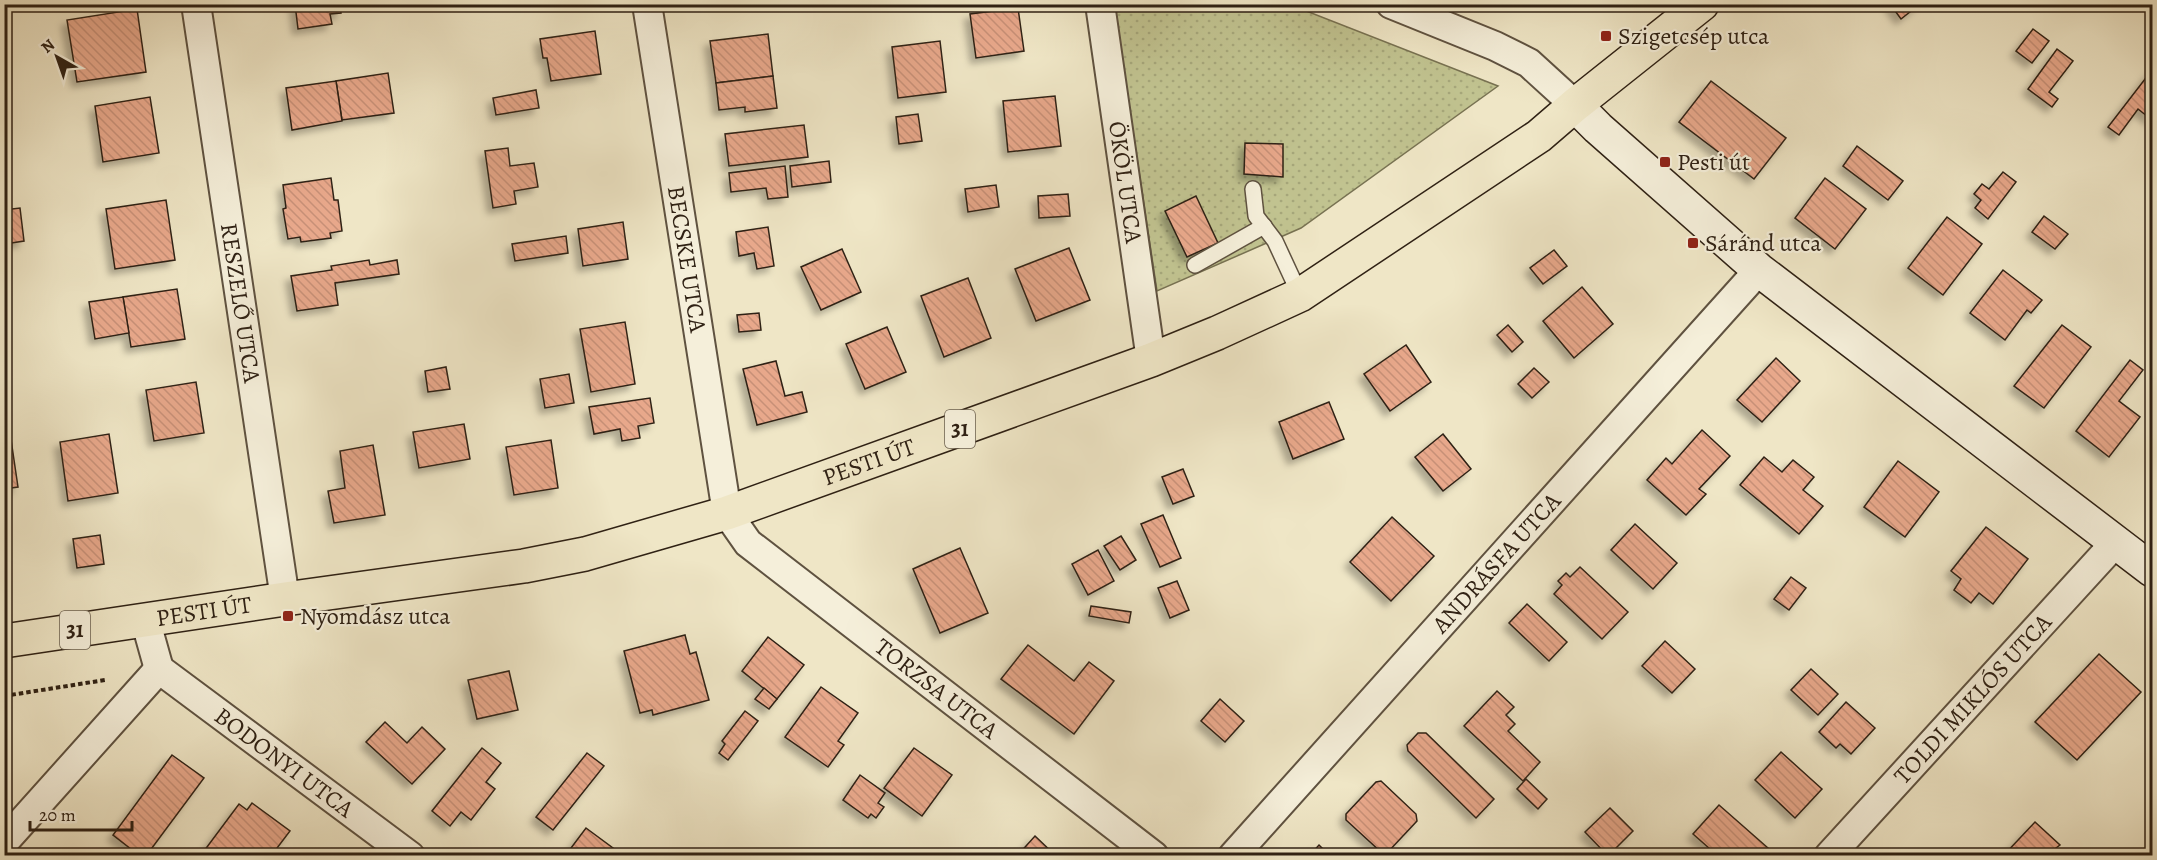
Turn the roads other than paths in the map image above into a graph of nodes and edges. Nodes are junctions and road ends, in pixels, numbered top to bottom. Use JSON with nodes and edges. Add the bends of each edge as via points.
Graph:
{"nodes":[{"id":1,"x":196,"y":4,"type":"edge"},
{"id":2,"x":647,"y":4,"type":"edge"},
{"id":3,"x":1100,"y":4,"type":"edge"},
{"id":4,"x":1392,"y":4,"type":"edge"},
{"id":5,"x":1702,"y":4,"type":"edge"},
{"id":6,"x":1575,"y":105,"type":"junction"},
{"id":7,"x":1253,"y":189,"type":"dead end"},
{"id":8,"x":1264,"y":226,"type":"junction"},
{"id":9,"x":1195,"y":265,"type":"dead end"},
{"id":10,"x":1760,"y":270,"type":"junction"},
{"id":11,"x":1300,"y":295,"type":"junction"},
{"id":12,"x":1151,"y":360,"type":"junction"},
{"id":13,"x":727,"y":513,"type":"junction"},
{"id":14,"x":2116,"y":542,"type":"junction"},
{"id":15,"x":2152,"y":570,"type":"edge"},
{"id":16,"x":285,"y":598,"type":"junction"},
{"id":17,"x":145,"y":619,"type":"junction"},
{"id":18,"x":4,"y":640,"type":"edge"},
{"id":19,"x":159,"y":669,"type":"junction"},
{"id":20,"x":4,"y":842,"type":"edge"},
{"id":21,"x":410,"y":855,"type":"edge"},
{"id":22,"x":1154,"y":855,"type":"edge"},
{"id":23,"x":1233,"y":855,"type":"edge"},
{"id":24,"x":1829,"y":855,"type":"edge"}],
"edges":[{"from":1,"to":16,"type":"street","name":"RESZELŐ UTCA"},
{"from":2,"to":13,"type":"street","name":"BECSKE UTCA"},
{"from":3,"to":12,"type":"street","name":"ÖKÖL UTCA"},
{"from":4,"to":6,"type":"street","via":[[1529,63]]},
{"from":5,"to":6,"type":"main road","name":"PESTI ÚT","number":"31"},
{"from":6,"to":10,"type":"street"},
{"from":6,"to":11,"type":"main road","name":"PESTI ÚT","number":"31","via":[[1539,136]]},
{"from":7,"to":8,"type":"lane","via":[[1256,216]]},
{"from":8,"to":9,"type":"lane"},
{"from":8,"to":11,"type":"lane","via":[[1275,240]]},
{"from":10,"to":14,"type":"street"},
{"from":10,"to":23,"type":"street","name":"ANDRÁSFA UTCA"},
{"from":11,"to":12,"type":"main road","name":"PESTI ÚT","number":"31"},
{"from":12,"to":13,"type":"main road","name":"PESTI ÚT","number":"31"},
{"from":13,"to":16,"type":"main road","name":"PESTI ÚT","number":"31","via":[[585,554],[534,564]]},
{"from":13,"to":22,"type":"street","name":"TORZSA UTCA","via":[[748,543]]},
{"from":14,"to":15,"type":"street"},
{"from":14,"to":24,"type":"street","name":"TOLDI MIKLÓS UTCA"},
{"from":16,"to":17,"type":"main road","name":"PESTI ÚT","number":"31"},
{"from":17,"to":18,"type":"main road","name":"PESTI ÚT","number":"31"},
{"from":17,"to":19,"type":"street"},
{"from":19,"to":20,"type":"street"},
{"from":19,"to":21,"type":"street","name":"BODONYI UTCA"}]}
